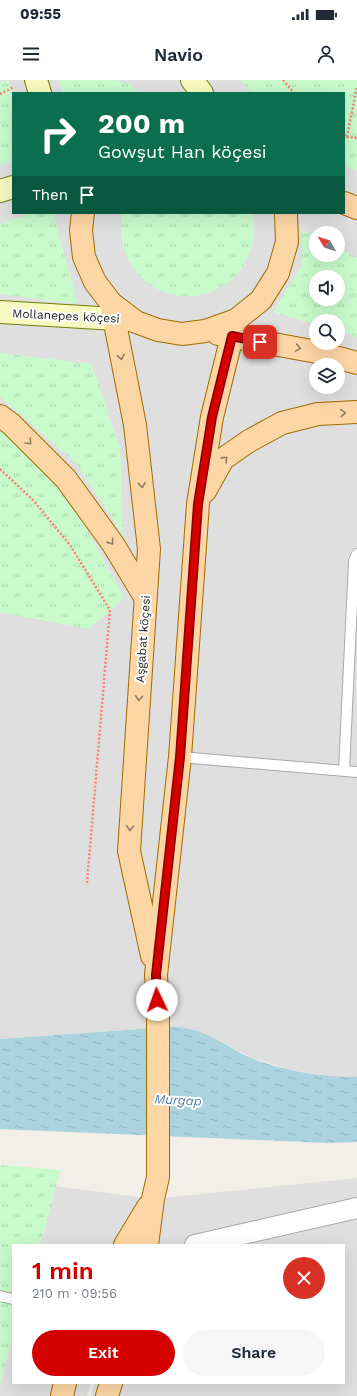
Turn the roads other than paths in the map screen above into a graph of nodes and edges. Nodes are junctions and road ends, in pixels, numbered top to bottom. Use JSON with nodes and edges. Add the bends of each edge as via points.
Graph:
{"nodes":[{"id":1,"x":36,"y":80,"type":"edge"},
{"id":2,"x":192,"y":80,"type":"edge"},
{"id":3,"x":40,"y":92,"type":"edge"},
{"id":4,"x":201,"y":92,"type":"edge"},
{"id":5,"x":12,"y":187,"type":"edge"},
{"id":6,"x":0,"y":191,"type":"edge"},
{"id":7,"x":345,"y":203,"type":"edge"},
{"id":8,"x":357,"y":208,"type":"edge"},
{"id":9,"x":83,"y":214,"type":"edge"},
{"id":10,"x":286,"y":214,"type":"edge"},
{"id":11,"x":0,"y":312,"type":"edge"},
{"id":12,"x":119,"y":314,"type":"junction"},
{"id":13,"x":234,"y":328,"type":"junction"},
{"id":14,"x":357,"y":363,"type":"edge"},
{"id":15,"x":357,"y":412,"type":"edge"},
{"id":16,"x":0,"y":416,"type":"edge"},
{"id":17,"x":198,"y":504,"type":"junction"},
{"id":18,"x":357,"y":554,"type":"edge"},
{"id":19,"x":145,"y":597,"type":"junction"},
{"id":20,"x":180,"y":757,"type":"junction"},
{"id":21,"x":344,"y":770,"type":"junction"},
{"id":22,"x":357,"y":772,"type":"edge"},
{"id":23,"x":156,"y":975,"type":"junction"},
{"id":24,"x":153,"y":1199,"type":"junction"},
{"id":25,"x":357,"y":1208,"type":"edge"},
{"id":26,"x":126,"y":1244,"type":"edge"},
{"id":27,"x":147,"y":1244,"type":"edge"},
{"id":28,"x":199,"y":1244,"type":"edge"},
{"id":29,"x":0,"y":1296,"type":"edge"},
{"id":30,"x":12,"y":1299,"type":"edge"},
{"id":31,"x":65,"y":1384,"type":"edge"},
{"id":32,"x":111,"y":1384,"type":"edge"},
{"id":33,"x":62,"y":1396,"type":"edge"},
{"id":34,"x":107,"y":1396,"type":"edge"}],
"edges":[{"from":1,"to":3,"type":"street"},
{"from":2,"to":4,"type":"street"},
{"from":5,"to":6,"type":"street"},
{"from":7,"to":8,"type":"main road"},
{"from":9,"to":12,"type":"main road","via":[[81,230],[84,257],[94,282]]},
{"from":10,"to":13,"type":"main road","via":[[287,242],[278,273],[261,300]]},
{"from":11,"to":12,"type":"street","name":"Mollanepes köçesi"},
{"from":12,"to":13,"type":"main road","via":[[158,330],[182,334]]},
{"from":12,"to":19,"type":"main road","name":"Aşgabat köçesi","one_way":true,"via":[[149,549]]},
{"from":13,"to":14,"type":"main road","one_way":true},
{"from":13,"to":17,"type":"main road","name":"Aşgabat köçesi","via":[[212,417]]},
{"from":17,"to":15,"type":"main road","one_way":true,"via":[[223,459],[249,441],[282,423],[318,414]]},
{"from":16,"to":19,"type":"main road","one_way":true,"via":[[66,480],[113,544]]},
{"from":17,"to":20,"type":"main road","name":"Aşgabat köçesi"},
{"from":18,"to":21,"type":"lane","via":[[354,561]]},
{"from":19,"to":23,"type":"main road","name":"Aşgabat köçesi","one_way":true,"via":[[129,852]]},
{"from":20,"to":21,"type":"lane"},
{"from":20,"to":23,"type":"main road","name":"Aşgabat köçesi"},
{"from":21,"to":22,"type":"lane"},
{"from":23,"to":24,"type":"main road","name":"Aşgabat köçesi","via":[[158,1177]]},
{"from":24,"to":26,"type":"main road","name":"Aşgabat köçesi"},
{"from":24,"to":27,"type":"main road","name":"Aşgabat köçesi"},
{"from":25,"to":28,"type":"street"},
{"from":29,"to":30,"type":"lane"},
{"from":31,"to":33,"type":"main road"},
{"from":32,"to":34,"type":"main road"}]}
